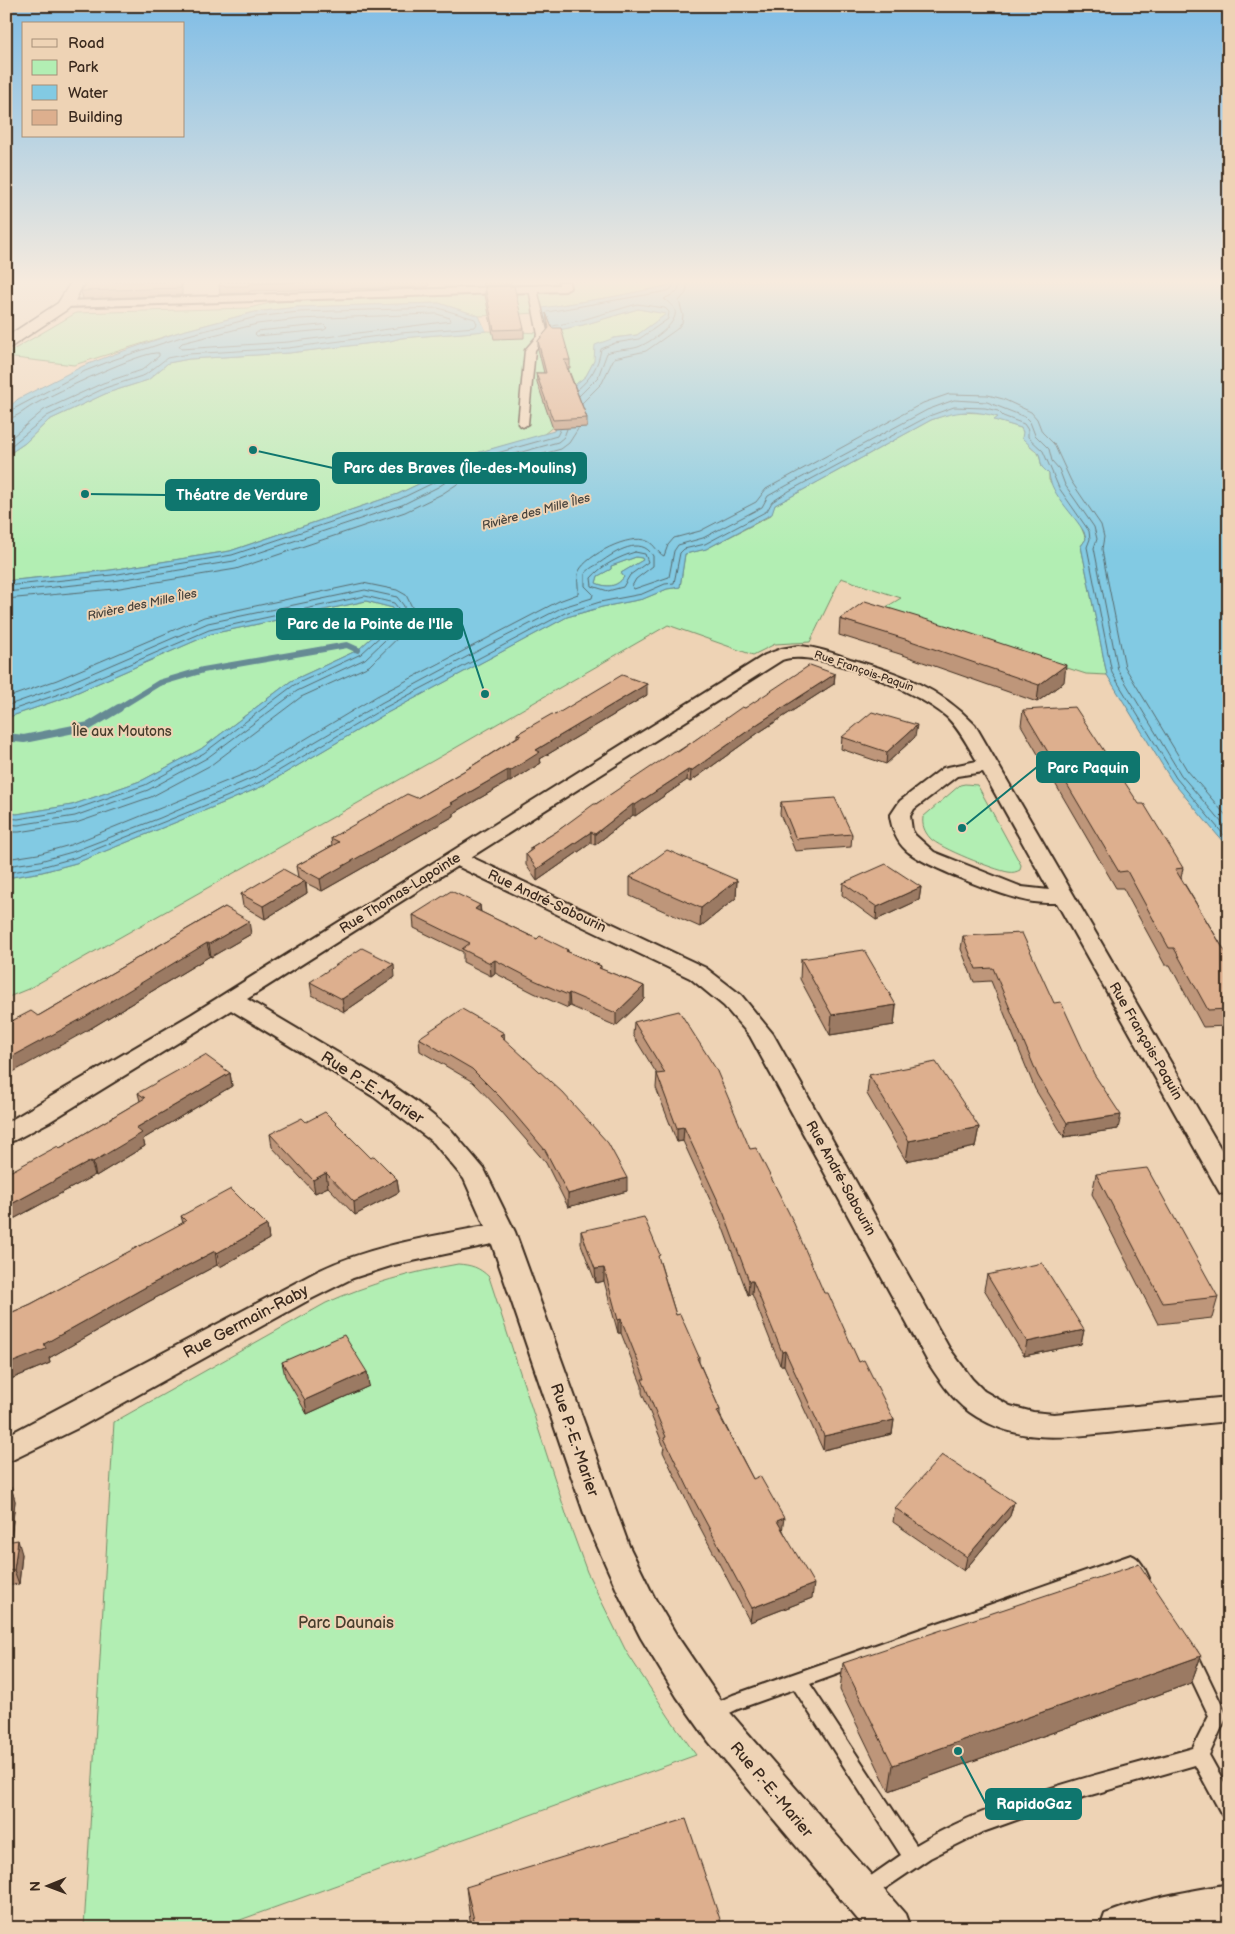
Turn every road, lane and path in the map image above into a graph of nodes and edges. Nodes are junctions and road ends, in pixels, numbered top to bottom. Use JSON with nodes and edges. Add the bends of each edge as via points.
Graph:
{"nodes":[{"id":1,"x":528,"y":372,"type":"edge"},
{"id":2,"x":523,"y":424,"type":"dead end"},
{"id":3,"x":793,"y":651,"type":"joint"},
{"id":4,"x":989,"y":766,"type":"junction"},
{"id":5,"x":456,"y":858,"type":"junction"},
{"id":6,"x":1062,"y":897,"type":"junction"},
{"id":7,"x":230,"y":999,"type":"junction"},
{"id":8,"x":6,"y":1134,"type":"edge"},
{"id":9,"x":1229,"y":1186,"type":"edge"},
{"id":10,"x":501,"y":1232,"type":"junction"},
{"id":11,"x":1229,"y":1409,"type":"edge"},
{"id":12,"x":6,"y":1450,"type":"edge"},
{"id":13,"x":1151,"y":1592,"type":"edge"},
{"id":14,"x":1185,"y":1646,"type":"edge"},
{"id":15,"x":798,"y":1680,"type":"junction"},
{"id":16,"x":709,"y":1714,"type":"junction"},
{"id":17,"x":1200,"y":1755,"type":"junction"},
{"id":18,"x":1229,"y":1809,"type":"edge"},
{"id":19,"x":913,"y":1857,"type":"junction"},
{"id":20,"x":862,"y":1894,"type":"junction"},
{"id":21,"x":1229,"y":1903,"type":"edge"},
{"id":22,"x":891,"y":1928,"type":"edge"},
{"id":23,"x":1119,"y":1928,"type":"edge"}],
"edges":[{"from":1,"to":2,"type":"street"},
{"from":3,"to":4,"type":"street","name":"Rue François-Paquin","via":[[814,653],[894,680],[936,699],[961,720]]},
{"from":3,"to":5,"type":"street","name":"Rue Thomas-Lapointe","via":[[771,660]]},
{"from":4,"to":6,"type":"street","name":"Rue François-Paquin"},
{"from":4,"to":6,"type":"street","via":[[950,772],[907,805],[900,816],[906,838],[927,856],[1006,888],[1034,896]]},
{"from":5,"to":7,"type":"street","name":"Rue Thomas-Lapointe"},
{"from":5,"to":11,"type":"street","name":"Rue André-Sabourin","via":[[698,973],[739,1005],[761,1034],[939,1356],[965,1393],[983,1408],[1008,1420],[1054,1426]]},
{"from":6,"to":9,"type":"street","name":"Rue François-Paquin"},
{"from":7,"to":8,"type":"street","name":"Rue Thomas-Lapointe"},
{"from":7,"to":10,"type":"street","name":"Rue P.-E.-Marier","via":[[383,1091],[432,1128],[454,1148],[475,1175]]},
{"from":10,"to":12,"type":"street","name":"Rue Germain-Raby","via":[[393,1255],[334,1275]]},
{"from":10,"to":16,"type":"street","name":"Rue P.-E.-Marier","via":[[616,1555],[647,1619]]},
{"from":13,"to":15,"type":"lane","via":[[1131,1562]]},
{"from":14,"to":17,"type":"lane","via":[[1218,1716]]},
{"from":15,"to":16,"type":"lane"},
{"from":15,"to":19,"type":"lane"},
{"from":16,"to":20,"type":"street","name":"Rue P.-E.-Marier","via":[[788,1811]]},
{"from":17,"to":18,"type":"lane"},
{"from":17,"to":19,"type":"lane","via":[[1000,1816]]},
{"from":19,"to":20,"type":"lane"},
{"from":20,"to":22,"type":"street","name":"Rue P.-E.-Marier"},
{"from":21,"to":23,"type":"street"}]}
